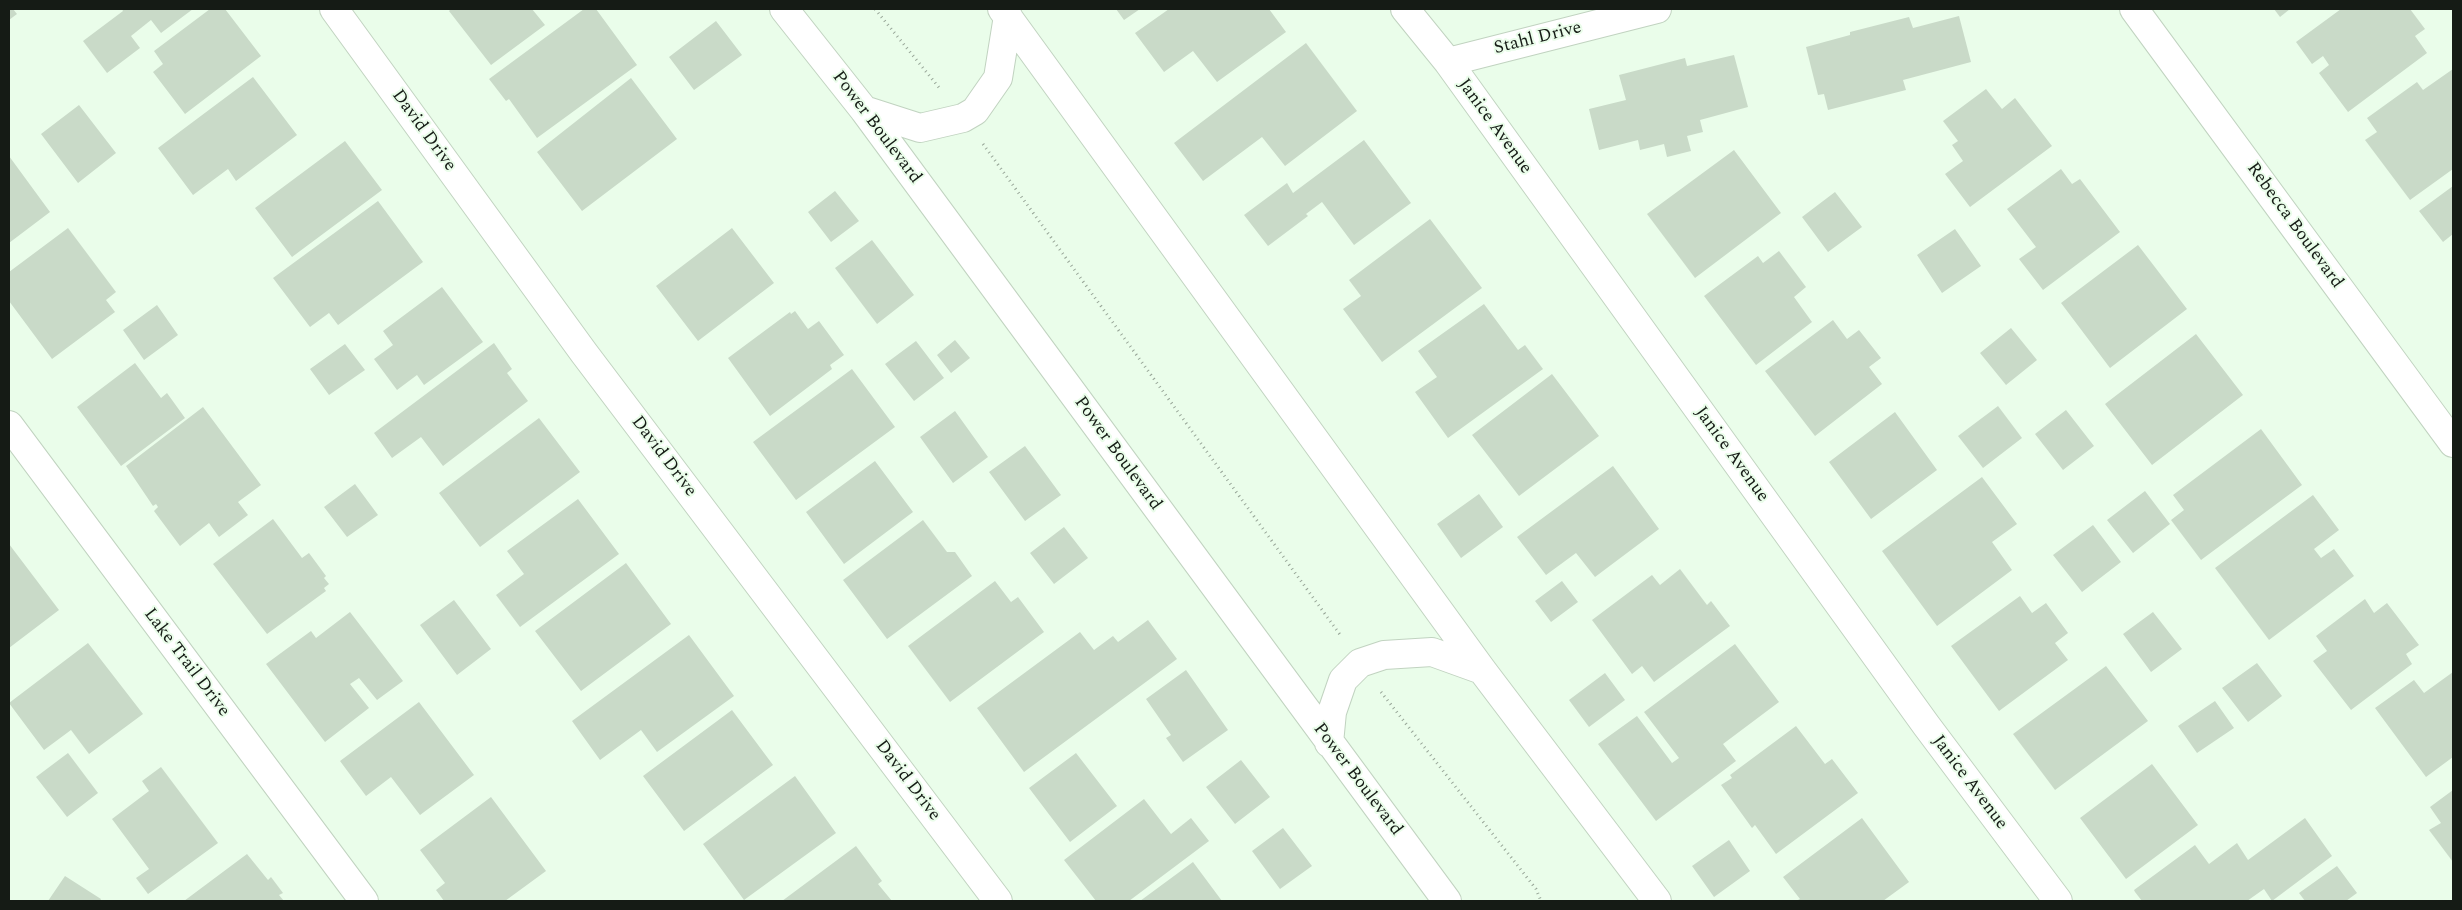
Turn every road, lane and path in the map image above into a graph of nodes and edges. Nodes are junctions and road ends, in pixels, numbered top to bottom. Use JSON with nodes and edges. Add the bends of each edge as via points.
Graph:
{"nodes":[{"id":1,"x":334,"y":9,"type":"edge"},
{"id":2,"x":784,"y":9,"type":"edge"},
{"id":3,"x":875,"y":9,"type":"edge"},
{"id":4,"x":1405,"y":9,"type":"edge"},
{"id":5,"x":1657,"y":9,"type":"edge"},
{"id":6,"x":2134,"y":9,"type":"edge"},
{"id":7,"x":1005,"y":13,"type":"edge"},
{"id":8,"x":1448,"y":62,"type":"junction"},
{"id":9,"x":864,"y":110,"type":"junction"},
{"id":10,"x":963,"y":118,"type":"junction"},
{"id":11,"x":9,"y":425,"type":"edge"},
{"id":12,"x":2453,"y":443,"type":"edge"},
{"id":13,"x":1360,"y":663,"type":"junction"},
{"id":14,"x":1482,"y":670,"type":"junction"},
{"id":15,"x":1329,"y":743,"type":"junction"},
{"id":16,"x":364,"y":901,"type":"edge"},
{"id":17,"x":998,"y":901,"type":"edge"},
{"id":18,"x":1447,"y":901,"type":"edge"},
{"id":19,"x":1541,"y":901,"type":"edge"},
{"id":20,"x":1657,"y":901,"type":"edge"},
{"id":21,"x":2058,"y":901,"type":"edge"}],
"edges":[{"from":1,"to":17,"type":"street","name":"David Drive","via":[[584,353]]},
{"from":2,"to":9,"type":"street","name":"Power Boulevard"},
{"from":3,"to":10,"type":"path"},
{"from":4,"to":8,"type":"street","name":"Janice Avenue"},
{"from":5,"to":8,"type":"street","name":"Stahl Drive"},
{"from":6,"to":12,"type":"street","name":"Rebecca Boulevard"},
{"from":7,"to":10,"type":"street","via":[[998,78],[974,111]]},
{"from":7,"to":14,"type":"street"},
{"from":8,"to":21,"type":"street","name":"Janice Avenue","via":[[1914,709]]},
{"from":9,"to":10,"type":"street","via":[[920,128]]},
{"from":9,"to":15,"type":"street","name":"Power Boulevard"},
{"from":10,"to":13,"type":"path"},
{"from":11,"to":16,"type":"street","name":"Lake Trail Drive"},
{"from":13,"to":14,"type":"street","via":[[1384,654],[1432,652]]},
{"from":13,"to":15,"type":"street","via":[[1343,680],[1332,712]]},
{"from":13,"to":19,"type":"path","via":[[1536,889]]},
{"from":14,"to":20,"type":"street"},
{"from":15,"to":18,"type":"street","name":"Power Boulevard"}]}
